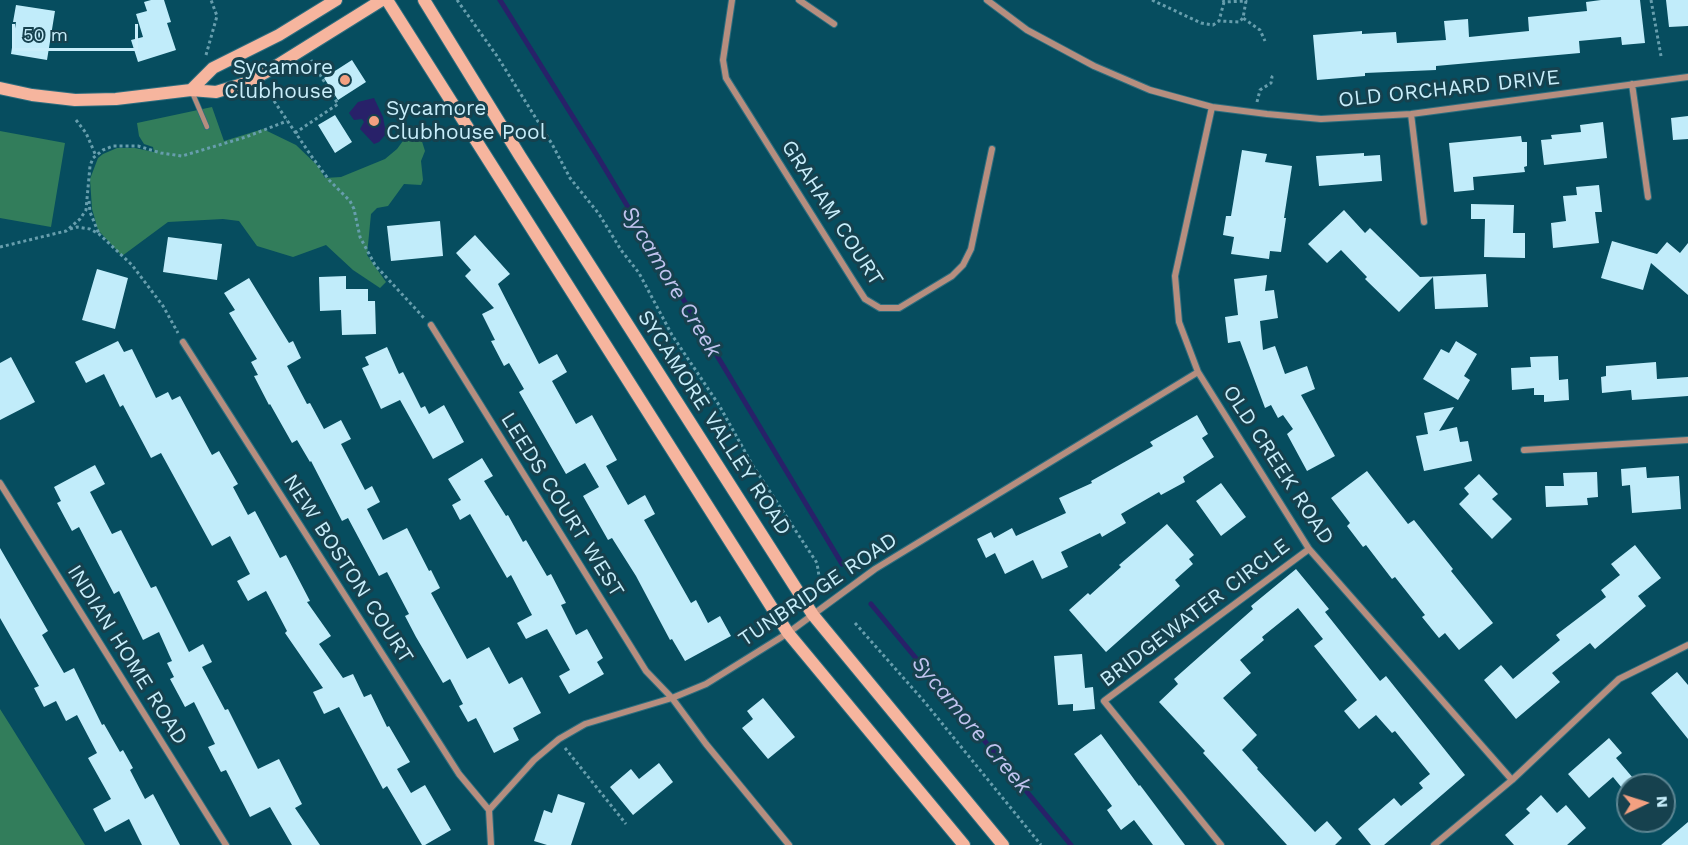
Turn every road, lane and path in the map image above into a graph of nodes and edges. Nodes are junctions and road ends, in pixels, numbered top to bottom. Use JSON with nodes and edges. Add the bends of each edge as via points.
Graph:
{"nodes":[{"id":1,"x":211,"y":0,"type":"edge"},
{"id":2,"x":336,"y":0,"type":"edge"},
{"id":3,"x":382,"y":0,"type":"edge"},
{"id":4,"x":387,"y":0,"type":"edge"},
{"id":5,"x":424,"y":0,"type":"edge"},
{"id":6,"x":457,"y":0,"type":"edge"},
{"id":7,"x":732,"y":0,"type":"edge"},
{"id":8,"x":799,"y":0,"type":"edge"},
{"id":9,"x":987,"y":0,"type":"edge"},
{"id":10,"x":1152,"y":0,"type":"edge"},
{"id":11,"x":1651,"y":0,"type":"edge"},
{"id":12,"x":1223,"y":1,"type":"edge"},
{"id":13,"x":323,"y":5,"type":"edge"},
{"id":14,"x":1243,"y":18,"type":"junction"},
{"id":15,"x":1219,"y":21,"type":"junction"},
{"id":16,"x":834,"y":24,"type":"dead end"},
{"id":17,"x":1265,"y":41,"type":"dead end"},
{"id":18,"x":1661,"y":57,"type":"dead end"},
{"id":19,"x":310,"y":59,"type":"dead end"},
{"id":20,"x":204,"y":62,"type":"dead end"},
{"id":21,"x":1268,"y":75,"type":"dead end"},
{"id":22,"x":1688,"y":77,"type":"edge"},
{"id":23,"x":1632,"y":84,"type":"junction"},
{"id":24,"x":0,"y":88,"type":"edge"},
{"id":25,"x":191,"y":90,"type":"junction"},
{"id":26,"x":274,"y":101,"type":"dead end"},
{"id":27,"x":1212,"y":107,"type":"junction"},
{"id":28,"x":1255,"y":113,"type":"junction"},
{"id":29,"x":1411,"y":114,"type":"junction"},
{"id":30,"x":76,"y":120,"type":"dead end"},
{"id":31,"x":287,"y":121,"type":"junction"},
{"id":32,"x":207,"y":127,"type":"dead end"},
{"id":33,"x":295,"y":133,"type":"junction"},
{"id":34,"x":992,"y":149,"type":"dead end"},
{"id":35,"x":96,"y":156,"type":"junction"},
{"id":36,"x":88,"y":188,"type":"junction"},
{"id":37,"x":1648,"y":197,"type":"dead end"},
{"id":38,"x":1424,"y":222,"type":"dead end"},
{"id":39,"x":66,"y":231,"type":"junction"},
{"id":40,"x":99,"y":234,"type":"junction"},
{"id":41,"x":0,"y":247,"type":"edge"},
{"id":42,"x":431,"y":325,"type":"joint"},
{"id":43,"x":183,"y":342,"type":"joint"},
{"id":44,"x":1198,"y":372,"type":"junction"},
{"id":45,"x":1688,"y":440,"type":"edge"},
{"id":46,"x":1524,"y":450,"type":"dead end"},
{"id":47,"x":0,"y":483,"type":"edge"},
{"id":48,"x":1309,"y":549,"type":"junction"},
{"id":49,"x":819,"y":576,"type":"dead end"},
{"id":50,"x":813,"y":615,"type":"junction"},
{"id":51,"x":855,"y":623,"type":"dead end"},
{"id":52,"x":788,"y":633,"type":"junction"},
{"id":53,"x":1688,"y":645,"type":"edge"},
{"id":54,"x":672,"y":698,"type":"junction"},
{"id":55,"x":559,"y":739,"type":"junction"},
{"id":56,"x":1512,"y":780,"type":"junction"},
{"id":57,"x":489,"y":810,"type":"junction"},
{"id":58,"x":626,"y":824,"type":"dead end"},
{"id":59,"x":226,"y":845,"type":"edge"},
{"id":60,"x":491,"y":845,"type":"edge"},
{"id":61,"x":789,"y":845,"type":"edge"},
{"id":62,"x":964,"y":845,"type":"edge"},
{"id":63,"x":1003,"y":845,"type":"edge"},
{"id":64,"x":1041,"y":845,"type":"edge"},
{"id":65,"x":1221,"y":845,"type":"edge"},
{"id":66,"x":1434,"y":845,"type":"edge"}],
"edges":[{"from":1,"to":20,"type":"path","via":[[217,16]]},
{"from":2,"to":13,"type":"main road"},
{"from":3,"to":25,"type":"main road","via":[[246,83],[216,92]]},
{"from":4,"to":52,"type":"main road"},
{"from":5,"to":50,"type":"main road","name":"SYCAMORE VALLEY ROAD"},
{"from":6,"to":49,"type":"path","via":[[497,56],[570,178],[639,273],[672,335],[817,563]]},
{"from":7,"to":34,"type":"street","name":"GRAHAM COURT","via":[[723,60],[726,78],[854,282],[880,308],[899,308],[963,265],[971,249]]},
{"from":8,"to":16,"type":"street"},
{"from":9,"to":27,"type":"street","name":"OLD ORCHARD DRIVE","via":[[1027,30],[1094,66],[1150,90]]},
{"from":10,"to":15,"type":"path","via":[[1201,22],[1213,25]]},
{"from":11,"to":18,"type":"path"},
{"from":12,"to":14,"type":"path","via":[[1246,1]]},
{"from":12,"to":15,"type":"path"},
{"from":13,"to":25,"type":"main road","via":[[279,35],[213,68]]},
{"from":14,"to":15,"type":"path","via":[[1239,22]]},
{"from":14,"to":17,"type":"path","via":[[1264,34]]},
{"from":19,"to":33,"type":"path","via":[[338,104]]},
{"from":21,"to":28,"type":"path","via":[[1272,77],[1271,83],[1260,90]]},
{"from":22,"to":23,"type":"street","name":"OLD ORCHARD DRIVE"},
{"from":23,"to":29,"type":"street","name":"OLD ORCHARD DRIVE"},
{"from":23,"to":37,"type":"street"},
{"from":24,"to":25,"type":"main road","via":[[75,100]]},
{"from":25,"to":32,"type":"lane"},
{"from":26,"to":31,"type":"path"},
{"from":27,"to":28,"type":"street","name":"OLD ORCHARD DRIVE"},
{"from":27,"to":44,"type":"street","name":"OLD CREEK ROAD","via":[[1175,276],[1179,322]]},
{"from":28,"to":29,"type":"street","name":"OLD ORCHARD DRIVE","via":[[1321,119]]},
{"from":29,"to":38,"type":"street"},
{"from":30,"to":35,"type":"path"},
{"from":31,"to":33,"type":"path"},
{"from":31,"to":35,"type":"path","via":[[182,156],[126,145],[113,146]]},
{"from":33,"to":42,"type":"path","via":[[329,180],[350,201],[360,237],[375,265]]},
{"from":35,"to":36,"type":"path","via":[[90,166]]},
{"from":36,"to":39,"type":"path","via":[[86,210]]},
{"from":36,"to":40,"type":"path","via":[[90,212]]},
{"from":39,"to":40,"type":"path","via":[[84,227]]},
{"from":39,"to":41,"type":"path"},
{"from":40,"to":43,"type":"path","via":[[141,276]]},
{"from":42,"to":54,"type":"street","name":"LEEDS COURT WEST","via":[[646,671]]},
{"from":43,"to":57,"type":"street","name":"NEW BOSTON COURT","via":[[459,774]]},
{"from":44,"to":48,"type":"street","name":"OLD CREEK ROAD"},
{"from":44,"to":50,"type":"street","name":"TUNBRIDGE ROAD","via":[[875,569]]},
{"from":45,"to":46,"type":"street"},
{"from":47,"to":59,"type":"street","name":"INDIAN HOME ROAD"},
{"from":48,"to":56,"type":"street","name":"OLD CREEK ROAD"},
{"from":48,"to":65,"type":"street","name":"BRIDGEWATER CIRCLE","via":[[1104,701]]},
{"from":50,"to":52,"type":"street","name":"TUNBRIDGE ROAD"},
{"from":50,"to":63,"type":"main road","name":"SYCAMORE VALLEY ROAD"},
{"from":51,"to":64,"type":"path","via":[[924,700]]},
{"from":52,"to":54,"type":"street","name":"TUNBRIDGE ROAD","via":[[706,684]]},
{"from":52,"to":62,"type":"main road"},
{"from":53,"to":56,"type":"street","via":[[1619,679]]},
{"from":54,"to":55,"type":"street","name":"TUNBRIDGE ROAD","via":[[585,724]]},
{"from":54,"to":61,"type":"street","name":"LEEDS COURT WEST"},
{"from":55,"to":57,"type":"street","name":"TUNBRIDGE ROAD","via":[[534,760]]},
{"from":55,"to":58,"type":"path"},
{"from":56,"to":66,"type":"street"},
{"from":57,"to":60,"type":"street"}]}
